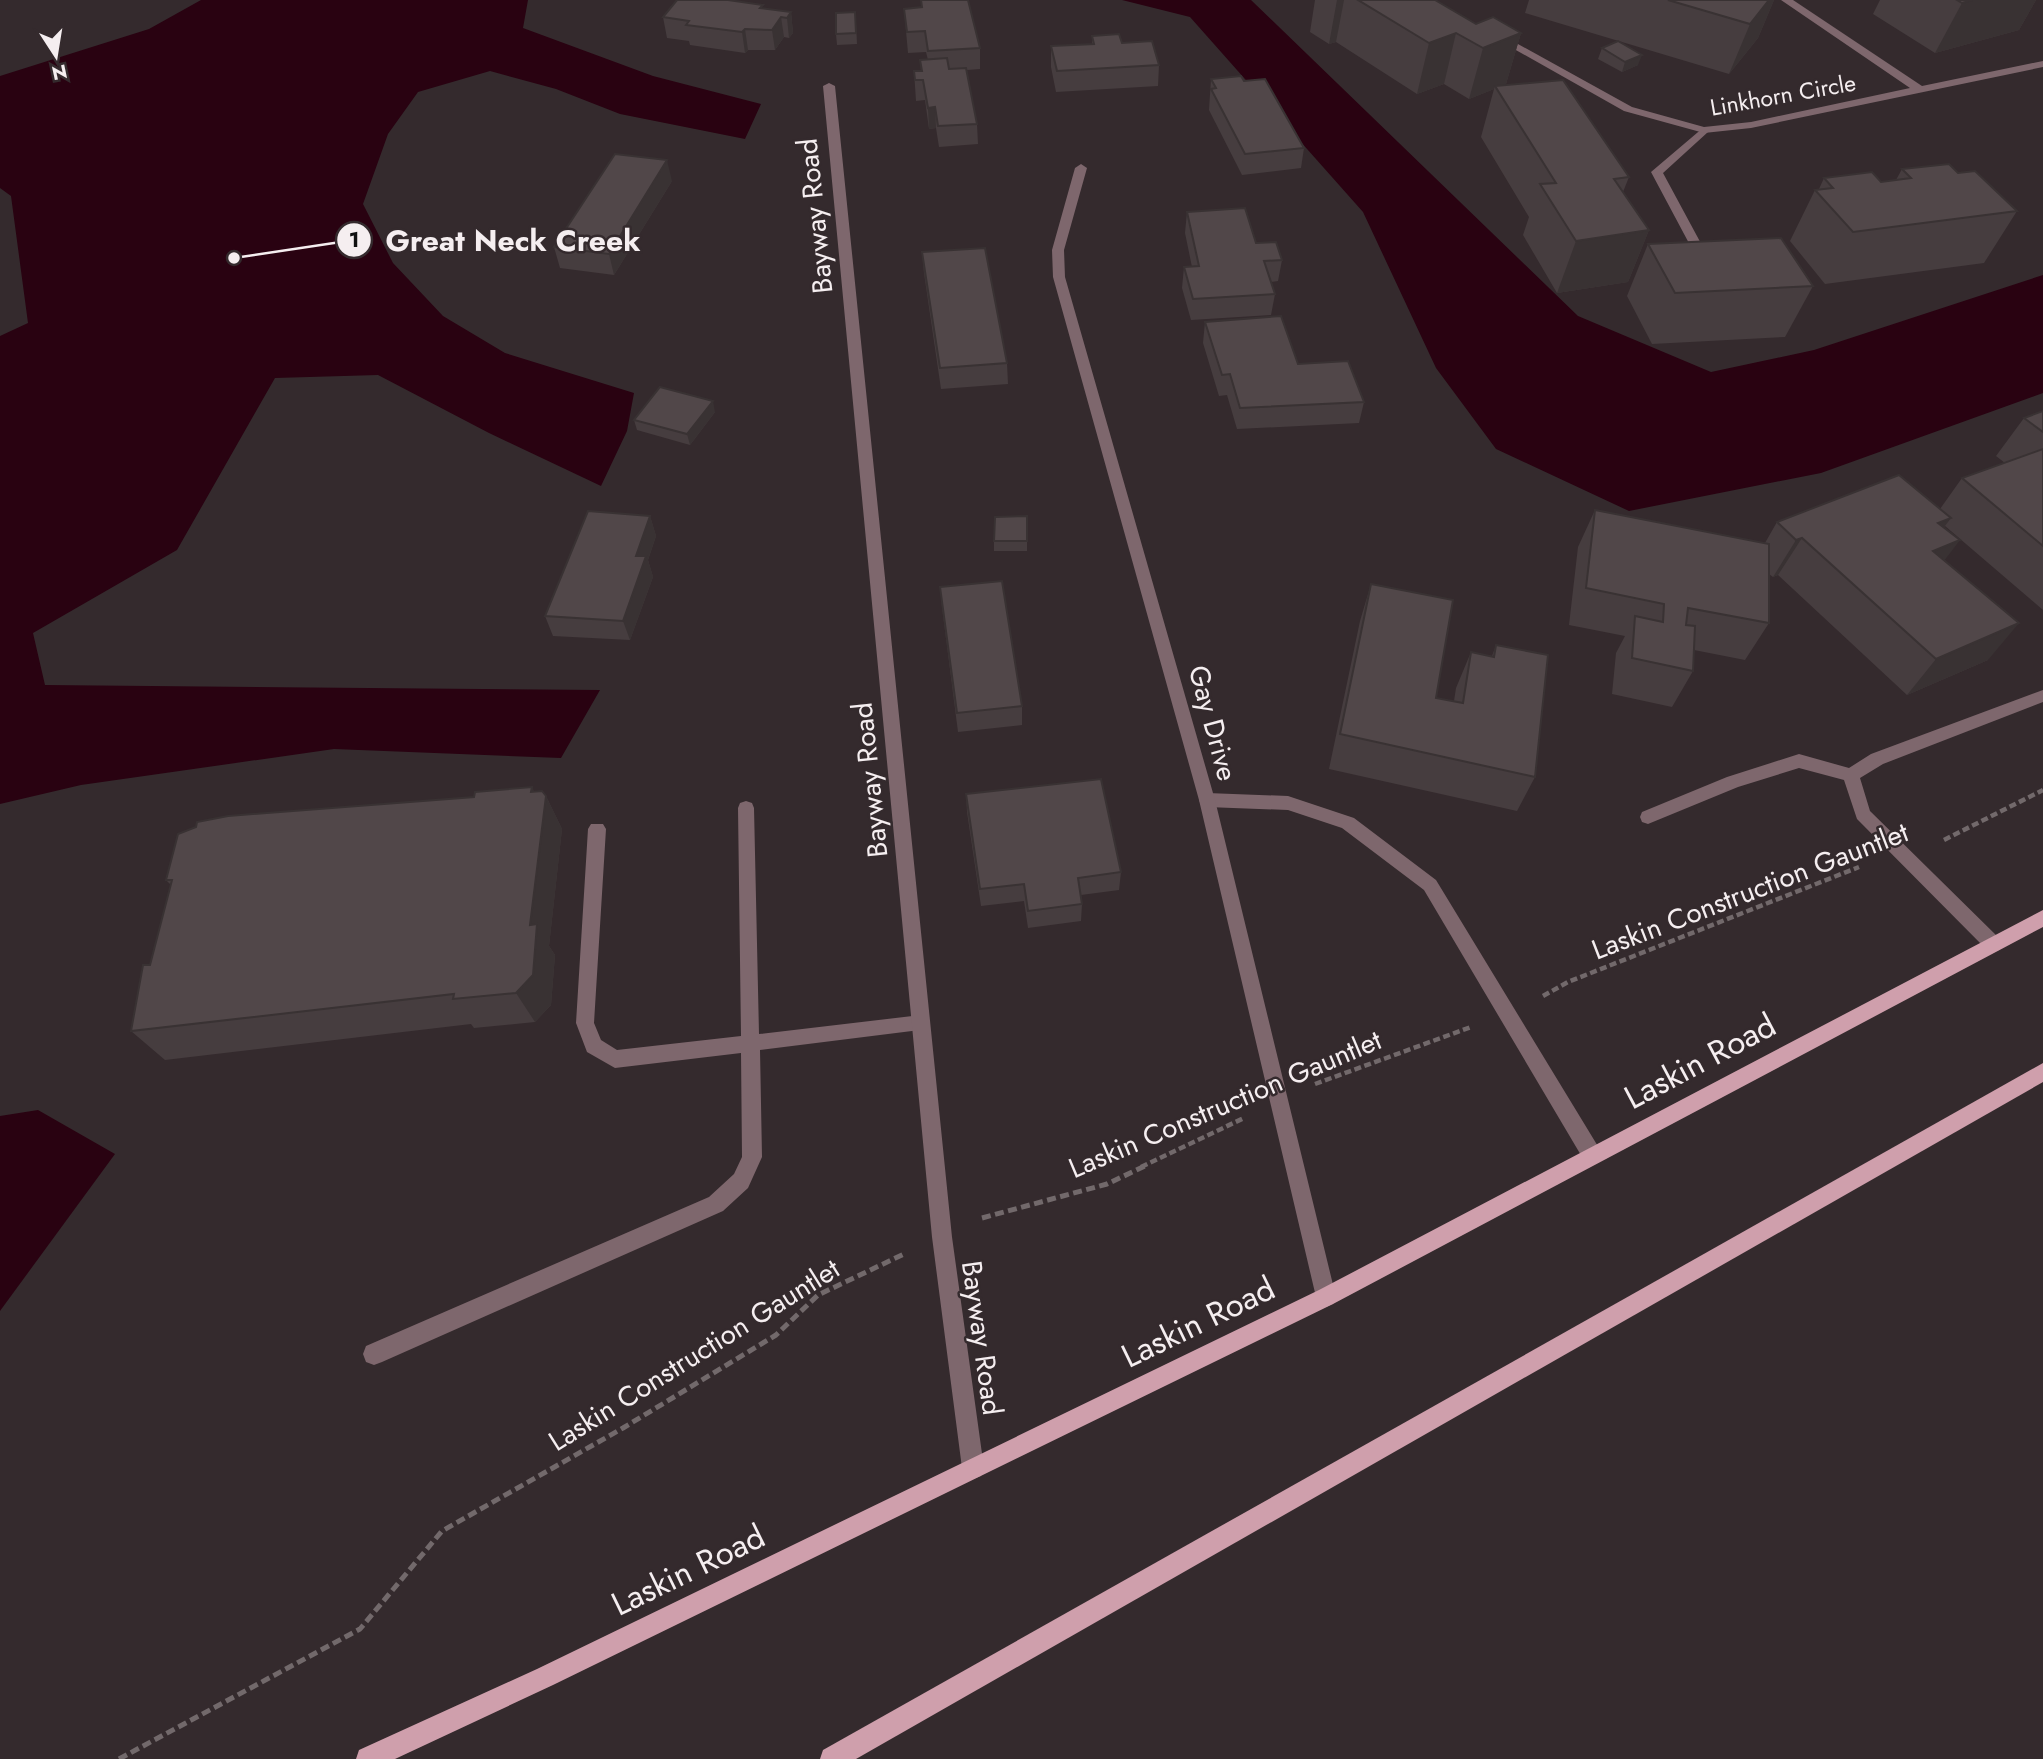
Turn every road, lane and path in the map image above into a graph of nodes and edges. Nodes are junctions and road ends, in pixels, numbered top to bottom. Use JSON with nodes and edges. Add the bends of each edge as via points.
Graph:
{"nodes":[{"id":1,"x":1786,"y":0,"type":"edge"},
{"id":2,"x":1489,"y":32,"type":"edge"},
{"id":3,"x":2043,"y":64,"type":"edge"},
{"id":4,"x":829,"y":86,"type":"dead end"},
{"id":5,"x":1920,"y":90,"type":"junction"},
{"id":6,"x":1704,"y":130,"type":"junction"},
{"id":7,"x":1081,"y":168,"type":"dead end"},
{"id":8,"x":1709,"y":269,"type":"edge"},
{"id":9,"x":2043,"y":695,"type":"edge"},
{"id":10,"x":1852,"y":775,"type":"junction"},
{"id":11,"x":2043,"y":790,"type":"edge"},
{"id":12,"x":1206,"y":800,"type":"junction"},
{"id":13,"x":746,"y":808,"type":"dead end"},
{"id":14,"x":1648,"y":817,"type":"dead end"},
{"id":15,"x":597,"y":829,"type":"dead end"},
{"id":16,"x":1904,"y":857,"type":"junction"},
{"id":17,"x":2043,"y":918,"type":"edge"},
{"id":18,"x":1993,"y":944,"type":"junction"},
{"id":19,"x":1505,"y":1015,"type":"junction"},
{"id":20,"x":921,"y":1023,"type":"junction"},
{"id":21,"x":752,"y":1043,"type":"junction"},
{"id":22,"x":2043,"y":1072,"type":"edge"},
{"id":23,"x":1280,"y":1101,"type":"junction"},
{"id":24,"x":1592,"y":1156,"type":"junction"},
{"id":25,"x":942,"y":1237,"type":"junction"},
{"id":26,"x":1326,"y":1297,"type":"junction"},
{"id":27,"x":374,"y":1354,"type":"dead end"},
{"id":28,"x":973,"y":1468,"type":"junction"},
{"id":29,"x":119,"y":1759,"type":"edge"},
{"id":30,"x":368,"y":1759,"type":"edge"},
{"id":31,"x":832,"y":1759,"type":"edge"}],
"edges":[{"from":1,"to":5,"type":"street"},
{"from":2,"to":6,"type":"street","name":"Linkhorn Circle","via":[[1628,109]]},
{"from":3,"to":5,"type":"street","name":"Linkhorn Circle"},
{"from":4,"to":20,"type":"street","name":"Bayway Road"},
{"from":5,"to":6,"type":"street","name":"Linkhorn Circle","via":[[1751,125]]},
{"from":6,"to":8,"type":"street","via":[[1657,172]]},
{"from":7,"to":12,"type":"street","name":"Gay Drive","via":[[1058,250],[1059,277]]},
{"from":9,"to":10,"type":"street","via":[[1877,759]]},
{"from":10,"to":14,"type":"street","via":[[1799,761]]},
{"from":10,"to":16,"type":"street","via":[[1863,814]]},
{"from":11,"to":16,"type":"path","name":"Laskin Construction Gauntlet"},
{"from":12,"to":19,"type":"street","via":[[1288,803],[1348,823],[1430,885]]},
{"from":12,"to":23,"type":"street","name":"Gay Drive"},
{"from":13,"to":21,"type":"street"},
{"from":15,"to":21,"type":"street","via":[[585,1023],[594,1046],[615,1059]]},
{"from":16,"to":18,"type":"street"},
{"from":16,"to":19,"type":"path","name":"Laskin Construction Gauntlet","via":[[1849,870],[1568,982]]},
{"from":17,"to":18,"type":"main road","name":"Laskin Road"},
{"from":18,"to":24,"type":"main road","name":"Laskin Road"},
{"from":19,"to":23,"type":"path","name":"Laskin Construction Gauntlet","via":[[1323,1080]]},
{"from":19,"to":24,"type":"street"},
{"from":20,"to":21,"type":"street"},
{"from":20,"to":25,"type":"street","name":"Bayway Road"},
{"from":21,"to":27,"type":"street","via":[[752,1157],[741,1181],[716,1204]]},
{"from":22,"to":31,"type":"main road"},
{"from":23,"to":25,"type":"path","name":"Laskin Construction Gauntlet","via":[[1107,1184],[975,1220]]},
{"from":23,"to":26,"type":"street","name":"Gay Drive"},
{"from":24,"to":26,"type":"main road","name":"Laskin Road"},
{"from":25,"to":28,"type":"street","name":"Bayway Road"},
{"from":25,"to":29,"type":"path","name":"Laskin Construction Gauntlet","via":[[818,1296],[776,1335],[442,1531],[360,1629]]},
{"from":26,"to":28,"type":"main road","name":"Laskin Road"},
{"from":28,"to":30,"type":"main road","name":"Laskin Road"}]}
